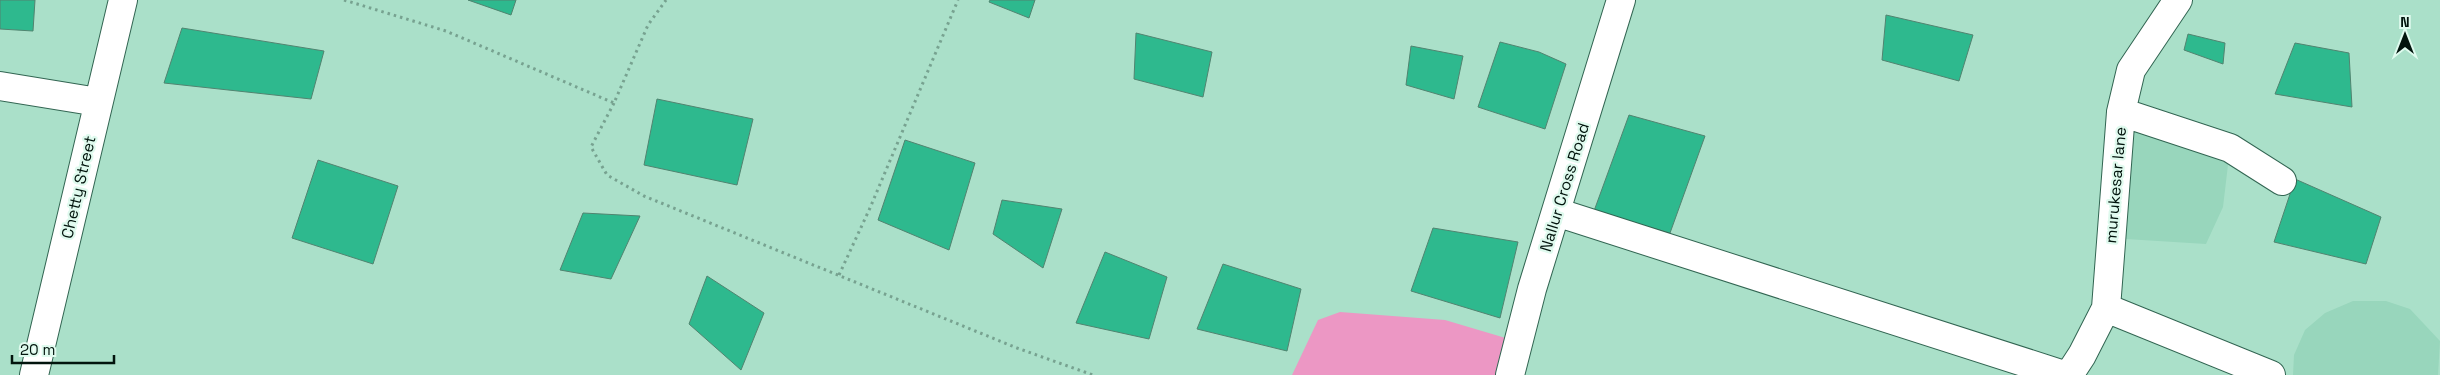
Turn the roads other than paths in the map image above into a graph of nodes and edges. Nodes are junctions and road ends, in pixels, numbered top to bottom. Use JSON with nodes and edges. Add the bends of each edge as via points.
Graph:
{"nodes":[{"id":1,"x":123,"y":0,"type":"edge"},
{"id":2,"x":1621,"y":0,"type":"edge"},
{"id":3,"x":2178,"y":0,"type":"edge"},
{"id":4,"x":0,"y":86,"type":"edge"},
{"id":5,"x":98,"y":102,"type":"junction"},
{"id":6,"x":2120,"y":112,"type":"junction"},
{"id":7,"x":2282,"y":181,"type":"dead end"},
{"id":8,"x":1556,"y":212,"type":"junction"},
{"id":9,"x":2106,"y":308,"type":"junction"},
{"id":10,"x":34,"y":375,"type":"edge"},
{"id":11,"x":1510,"y":375,"type":"edge"},
{"id":12,"x":2064,"y":375,"type":"edge"},
{"id":13,"x":2069,"y":375,"type":"edge"},
{"id":14,"x":2271,"y":375,"type":"edge"}],
"edges":[{"from":1,"to":5,"type":"street","name":"Chetty Street"},
{"from":2,"to":8,"type":"street","name":"Nallur Cross Road"},
{"from":3,"to":6,"type":"street","name":"murukesar lane","via":[[2131,70]]},
{"from":4,"to":5,"type":"street"},
{"from":5,"to":10,"type":"street","name":"Chetty Street"},
{"from":6,"to":7,"type":"street","via":[[2230,148]]},
{"from":6,"to":9,"type":"street","name":"murukesar lane"},
{"from":8,"to":11,"type":"street","name":"Nallur Cross Road"},
{"from":8,"to":12,"type":"street"},
{"from":9,"to":13,"type":"street","name":"murukesar lane"},
{"from":9,"to":14,"type":"street"}]}
